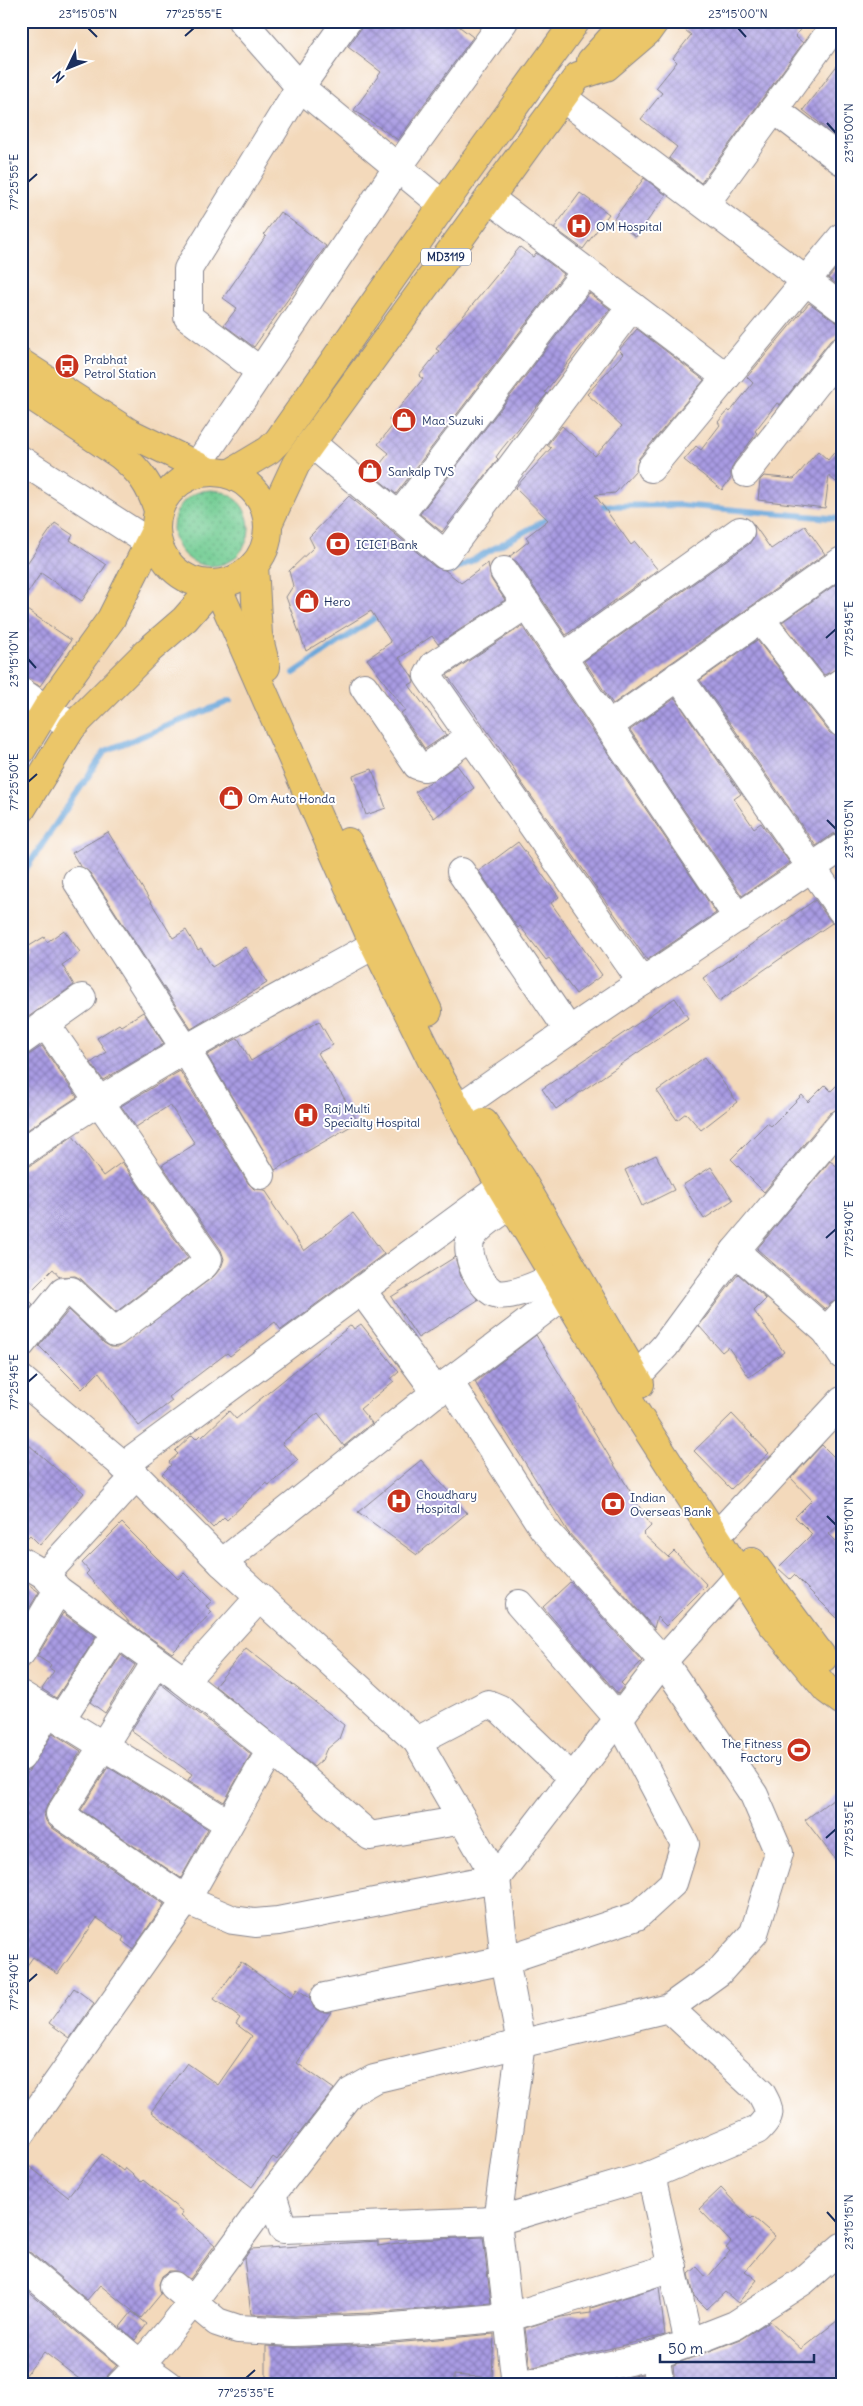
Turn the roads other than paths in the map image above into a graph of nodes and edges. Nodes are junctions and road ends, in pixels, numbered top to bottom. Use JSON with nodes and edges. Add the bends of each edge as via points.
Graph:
{"nodes":[{"id":1,"x":242,"y":21,"type":"edge"},
{"id":2,"x":347,"y":21,"type":"edge"},
{"id":3,"x":504,"y":21,"type":"edge"},
{"id":4,"x":576,"y":21,"type":"edge"},
{"id":5,"x":596,"y":21,"type":"edge"},
{"id":6,"x":627,"y":21,"type":"edge"},
{"id":7,"x":655,"y":21,"type":"edge"},
{"id":8,"x":838,"y":21,"type":"edge"},
{"id":9,"x":578,"y":76,"type":"junction"},
{"id":10,"x":533,"y":82,"type":"junction"},
{"id":11,"x":300,"y":87,"type":"junction"},
{"id":12,"x":562,"y":98,"type":"junction"},
{"id":13,"x":774,"y":109,"type":"junction"},
{"id":14,"x":842,"y":161,"type":"edge"},
{"id":15,"x":398,"y":166,"type":"junction"},
{"id":16,"x":489,"y":198,"type":"junction"},
{"id":17,"x":705,"y":204,"type":"junction"},
{"id":18,"x":443,"y":205,"type":"junction"},
{"id":19,"x":842,"y":237,"type":"edge"},
{"id":20,"x":586,"y":270,"type":"junction"},
{"id":21,"x":806,"y":281,"type":"junction"},
{"id":22,"x":632,"y":306,"type":"junction"},
{"id":23,"x":842,"y":308,"type":"edge"},
{"id":24,"x":842,"y":351,"type":"edge"},
{"id":25,"x":21,"y":363,"type":"edge"},
{"id":26,"x":260,"y":371,"type":"junction"},
{"id":27,"x":726,"y":377,"type":"junction"},
{"id":28,"x":21,"y":389,"type":"edge"},
{"id":29,"x":311,"y":443,"type":"junction"},
{"id":30,"x":21,"y":460,"type":"edge"},
{"id":31,"x":651,"y":468,"type":"dead end"},
{"id":32,"x":211,"y":470,"type":"junction"},
{"id":33,"x":746,"y":473,"type":"dead end"},
{"id":34,"x":399,"y":516,"type":"junction"},
{"id":35,"x":268,"y":524,"type":"junction"},
{"id":36,"x":154,"y":528,"type":"junction"},
{"id":37,"x":740,"y":531,"type":"dead end"},
{"id":38,"x":842,"y":561,"type":"edge"},
{"id":39,"x":254,"y":565,"type":"junction"},
{"id":40,"x":504,"y":571,"type":"dead end"},
{"id":41,"x":214,"y":584,"type":"junction"},
{"id":42,"x":527,"y":604,"type":"junction"},
{"id":43,"x":760,"y":618,"type":"junction"},
{"id":44,"x":563,"y":657,"type":"junction"},
{"id":45,"x":678,"y":676,"type":"junction"},
{"id":46,"x":364,"y":687,"type":"dead end"},
{"id":47,"x":832,"y":689,"type":"edge"},
{"id":48,"x":21,"y":692,"type":"edge"},
{"id":49,"x":47,"y":708,"type":"junction"},
{"id":50,"x":842,"y":723,"type":"edge"},
{"id":51,"x":610,"y":725,"type":"junction"},
{"id":52,"x":72,"y":728,"type":"junction"},
{"id":53,"x":471,"y":736,"type":"junction"},
{"id":54,"x":21,"y":751,"type":"edge"},
{"id":55,"x":21,"y":810,"type":"edge"},
{"id":56,"x":842,"y":848,"type":"edge"},
{"id":57,"x":811,"y":867,"type":"junction"},
{"id":58,"x":461,"y":872,"type":"dead end"},
{"id":59,"x":77,"y":881,"type":"dead end"},
{"id":60,"x":842,"y":911,"type":"edge"},
{"id":61,"x":738,"y":918,"type":"junction"},
{"id":62,"x":374,"y":945,"type":"junction"},
{"id":63,"x":642,"y":982,"type":"junction"},
{"id":64,"x":82,"y":998,"type":"dead end"},
{"id":65,"x":45,"y":1023,"type":"junction"},
{"id":66,"x":569,"y":1031,"type":"junction"},
{"id":67,"x":21,"y":1041,"type":"edge"},
{"id":68,"x":186,"y":1050,"type":"junction"},
{"id":69,"x":99,"y":1102,"type":"junction"},
{"id":70,"x":463,"y":1103,"type":"junction"},
{"id":71,"x":842,"y":1122,"type":"edge"},
{"id":72,"x":21,"y":1152,"type":"edge"},
{"id":73,"x":261,"y":1175,"type":"dead end"},
{"id":74,"x":506,"y":1196,"type":"junction"},
{"id":75,"x":735,"y":1251,"type":"junction"},
{"id":76,"x":558,"y":1286,"type":"junction"},
{"id":77,"x":362,"y":1291,"type":"junction"},
{"id":78,"x":834,"y":1323,"type":"edge"},
{"id":79,"x":21,"y":1344,"type":"edge"},
{"id":80,"x":842,"y":1355,"type":"edge"},
{"id":81,"x":636,"y":1376,"type":"junction"},
{"id":82,"x":21,"y":1379,"type":"edge"},
{"id":83,"x":443,"y":1388,"type":"junction"},
{"id":84,"x":842,"y":1401,"type":"edge"},
{"id":85,"x":130,"y":1471,"type":"junction"},
{"id":86,"x":726,"y":1526,"type":"junction"},
{"id":87,"x":21,"y":1561,"type":"edge"},
{"id":88,"x":222,"y":1563,"type":"junction"},
{"id":89,"x":746,"y":1569,"type":"junction"},
{"id":90,"x":51,"y":1583,"type":"junction"},
{"id":91,"x":260,"y":1597,"type":"junction"},
{"id":92,"x":519,"y":1604,"type":"dead end"},
{"id":93,"x":116,"y":1634,"type":"junction"},
{"id":94,"x":21,"y":1653,"type":"edge"},
{"id":95,"x":663,"y":1661,"type":"junction"},
{"id":96,"x":156,"y":1662,"type":"junction"},
{"id":97,"x":184,"y":1681,"type":"junction"},
{"id":98,"x":842,"y":1683,"type":"edge"},
{"id":99,"x":21,"y":1695,"type":"edge"},
{"id":100,"x":842,"y":1701,"type":"edge"},
{"id":101,"x":54,"y":1715,"type":"junction"},
{"id":102,"x":619,"y":1719,"type":"junction"},
{"id":103,"x":417,"y":1741,"type":"junction"},
{"id":104,"x":103,"y":1744,"type":"junction"},
{"id":105,"x":271,"y":1750,"type":"junction"},
{"id":106,"x":21,"y":1757,"type":"edge"},
{"id":107,"x":573,"y":1779,"type":"junction"},
{"id":108,"x":463,"y":1820,"type":"junction"},
{"id":109,"x":228,"y":1823,"type":"junction"},
{"id":110,"x":496,"y":1878,"type":"junction"},
{"id":111,"x":186,"y":1900,"type":"junction"},
{"id":112,"x":506,"y":1960,"type":"junction"},
{"id":113,"x":325,"y":1997,"type":"dead end"},
{"id":114,"x":669,"y":2008,"type":"junction"},
{"id":115,"x":521,"y":2043,"type":"junction"},
{"id":116,"x":21,"y":2134,"type":"edge"},
{"id":117,"x":651,"y":2175,"type":"junction"},
{"id":118,"x":272,"y":2194,"type":"junction"},
{"id":119,"x":497,"y":2221,"type":"junction"},
{"id":120,"x":842,"y":2247,"type":"edge"},
{"id":121,"x":21,"y":2264,"type":"edge"},
{"id":122,"x":673,"y":2267,"type":"junction"},
{"id":123,"x":183,"y":2294,"type":"junction"},
{"id":124,"x":509,"y":2317,"type":"junction"},
{"id":125,"x":689,"y":2342,"type":"junction"},
{"id":126,"x":655,"y":2354,"type":"junction"},
{"id":127,"x":141,"y":2364,"type":"junction"},
{"id":128,"x":120,"y":2385,"type":"edge"},
{"id":129,"x":169,"y":2385,"type":"edge"},
{"id":130,"x":516,"y":2385,"type":"edge"},
{"id":131,"x":524,"y":2385,"type":"edge"},
{"id":132,"x":660,"y":2385,"type":"edge"}],
"edges":[{"from":1,"to":11,"type":"street"},
{"from":2,"to":11,"type":"street"},
{"from":3,"to":15,"type":"street"},
{"from":4,"to":10,"type":"main road","number":"MD3119"},
{"from":5,"to":10,"type":"main road","via":[[568,54]]},
{"from":6,"to":9,"type":"main road"},
{"from":7,"to":9,"type":"main road","via":[[647,32],[606,67]]},
{"from":8,"to":13,"type":"street"},
{"from":9,"to":12,"type":"main road","number":"MD3119"},
{"from":10,"to":18,"type":"main road","number":"MD3119"},
{"from":11,"to":15,"type":"street"},
{"from":11,"to":26,"type":"street","via":[[188,269],[188,317]]},
{"from":12,"to":16,"type":"main road","number":"MD3119"},
{"from":12,"to":17,"type":"street"},
{"from":13,"to":14,"type":"street"},
{"from":13,"to":17,"type":"street"},
{"from":15,"to":18,"type":"street"},
{"from":15,"to":26,"type":"street"},
{"from":16,"to":20,"type":"street"},
{"from":16,"to":29,"type":"main road","number":"MD3119"},
{"from":17,"to":21,"type":"street"},
{"from":18,"to":32,"type":"main road","number":"MD3119","via":[[278,441],[269,450]]},
{"from":19,"to":21,"type":"street"},
{"from":20,"to":22,"type":"street"},
{"from":20,"to":34,"type":"street"},
{"from":21,"to":23,"type":"street"},
{"from":21,"to":27,"type":"street"},
{"from":22,"to":27,"type":"street"},
{"from":22,"to":34,"type":"street","via":[[445,555]]},
{"from":24,"to":33,"type":"street"},
{"from":25,"to":32,"type":"main road","via":[[130,433]]},
{"from":26,"to":32,"type":"street"},
{"from":27,"to":31,"type":"street"},
{"from":28,"to":36,"type":"main road","via":[[134,466],[152,489]]},
{"from":29,"to":34,"type":"street"},
{"from":29,"to":35,"type":"main road","number":"MD3119","via":[[296,464]]},
{"from":30,"to":36,"type":"street"},
{"from":32,"to":35,"type":"main road","via":[[249,485],[262,502]]},
{"from":32,"to":36,"type":"main road","via":[[186,477],[169,491]]},
{"from":35,"to":39,"type":"main road","via":[[265,546]]},
{"from":36,"to":41,"type":"main road","via":[[161,553],[170,564],[194,581]]},
{"from":36,"to":49,"type":"main road","via":[[111,619]]},
{"from":37,"to":44,"type":"street"},
{"from":38,"to":43,"type":"street"},
{"from":39,"to":41,"type":"main road","via":[[237,578]]},
{"from":39,"to":70,"type":"main road","via":[[258,635],[266,669]]},
{"from":40,"to":42,"type":"street"},
{"from":41,"to":52,"type":"main road","via":[[185,619],[148,651]]},
{"from":41,"to":62,"type":"main road"},
{"from":42,"to":44,"type":"street"},
{"from":42,"to":53,"type":"street","via":[[430,669],[428,676]]},
{"from":43,"to":45,"type":"street"},
{"from":43,"to":47,"type":"street"},
{"from":44,"to":51,"type":"street"},
{"from":45,"to":51,"type":"street"},
{"from":45,"to":57,"type":"street"},
{"from":46,"to":53,"type":"street","via":[[417,765],[430,766]]},
{"from":47,"to":50,"type":"street"},
{"from":48,"to":49,"type":"street"},
{"from":49,"to":52,"type":"street"},
{"from":49,"to":54,"type":"main road"},
{"from":51,"to":61,"type":"street"},
{"from":52,"to":55,"type":"main road"},
{"from":53,"to":63,"type":"street"},
{"from":56,"to":57,"type":"street"},
{"from":57,"to":60,"type":"street"},
{"from":57,"to":61,"type":"street"},
{"from":58,"to":66,"type":"street"},
{"from":59,"to":68,"type":"street"},
{"from":61,"to":63,"type":"street"},
{"from":62,"to":68,"type":"street"},
{"from":62,"to":70,"type":"main road"},
{"from":63,"to":66,"type":"street"},
{"from":64,"to":65,"type":"street"},
{"from":65,"to":67,"type":"street"},
{"from":65,"to":69,"type":"street"},
{"from":66,"to":70,"type":"street"},
{"from":68,"to":69,"type":"street"},
{"from":68,"to":73,"type":"street"},
{"from":69,"to":72,"type":"street"},
{"from":69,"to":79,"type":"street","via":[[208,1259],[115,1332],[67,1290]]},
{"from":70,"to":74,"type":"main road"},
{"from":70,"to":81,"type":"main road","via":[[521,1179]]},
{"from":71,"to":75,"type":"street"},
{"from":74,"to":76,"type":"main road"},
{"from":74,"to":76,"type":"street","via":[[472,1237],[469,1259],[487,1288],[498,1294]]},
{"from":74,"to":77,"type":"street"},
{"from":75,"to":78,"type":"street"},
{"from":75,"to":81,"type":"street","via":[[665,1346]]},
{"from":76,"to":83,"type":"street"},
{"from":76,"to":89,"type":"main road","via":[[630,1403]]},
{"from":77,"to":83,"type":"street"},
{"from":77,"to":85,"type":"street"},
{"from":78,"to":80,"type":"street"},
{"from":81,"to":86,"type":"main road"},
{"from":82,"to":85,"type":"street"},
{"from":83,"to":88,"type":"street"},
{"from":83,"to":95,"type":"street","via":[[542,1528]]},
{"from":84,"to":86,"type":"street"},
{"from":85,"to":88,"type":"street"},
{"from":85,"to":90,"type":"street"},
{"from":86,"to":89,"type":"main road"},
{"from":87,"to":90,"type":"street"},
{"from":88,"to":91,"type":"street"},
{"from":89,"to":95,"type":"street"},
{"from":89,"to":98,"type":"main road"},
{"from":89,"to":100,"type":"main road","via":[[772,1624],[827,1690]]},
{"from":90,"to":93,"type":"street"},
{"from":90,"to":94,"type":"street"},
{"from":91,"to":97,"type":"street"},
{"from":91,"to":103,"type":"street"},
{"from":92,"to":102,"type":"street"},
{"from":93,"to":96,"type":"street"},
{"from":93,"to":101,"type":"street"},
{"from":95,"to":102,"type":"street"},
{"from":95,"to":114,"type":"street","via":[[754,1795],[779,1853],[754,1933],[719,1972]]},
{"from":96,"to":97,"type":"street"},
{"from":96,"to":104,"type":"street"},
{"from":97,"to":105,"type":"street"},
{"from":99,"to":101,"type":"street"},
{"from":101,"to":104,"type":"street"},
{"from":101,"to":106,"type":"street"},
{"from":102,"to":107,"type":"street"},
{"from":102,"to":112,"type":"street","via":[[685,1844],[673,1883],[637,1916]]},
{"from":103,"to":107,"type":"street","via":[[488,1704],[500,1709]]},
{"from":103,"to":108,"type":"street"},
{"from":104,"to":109,"type":"street"},
{"from":104,"to":111,"type":"street","via":[[60,1814]]},
{"from":105,"to":108,"type":"street","via":[[370,1836]]},
{"from":105,"to":109,"type":"street"},
{"from":107,"to":110,"type":"street"},
{"from":108,"to":110,"type":"street"},
{"from":109,"to":111,"type":"street"},
{"from":110,"to":111,"type":"street","via":[[255,1923],[233,1920]]},
{"from":110,"to":112,"type":"street"},
{"from":111,"to":116,"type":"street"},
{"from":112,"to":113,"type":"street"},
{"from":112,"to":115,"type":"street"},
{"from":114,"to":115,"type":"street"},
{"from":114,"to":117,"type":"street","via":[[761,2093],[769,2107],[768,2119],[757,2130]]},
{"from":115,"to":118,"type":"street","via":[[374,2079],[351,2092]]},
{"from":115,"to":119,"type":"street"},
{"from":117,"to":119,"type":"street"},
{"from":117,"to":122,"type":"street"},
{"from":118,"to":119,"type":"street","via":[[283,2229]]},
{"from":118,"to":123,"type":"street"},
{"from":119,"to":124,"type":"street"},
{"from":120,"to":125,"type":"street","via":[[803,2281],[735,2325]]},
{"from":121,"to":127,"type":"street"},
{"from":122,"to":124,"type":"street"},
{"from":122,"to":125,"type":"street"},
{"from":123,"to":124,"type":"street","via":[[217,2322],[238,2329],[264,2331],[371,2329]]},
{"from":123,"to":127,"type":"street"},
{"from":124,"to":130,"type":"street"},
{"from":125,"to":126,"type":"street"},
{"from":126,"to":131,"type":"street"},
{"from":126,"to":132,"type":"street"},
{"from":127,"to":128,"type":"street"},
{"from":127,"to":129,"type":"street"}]}
